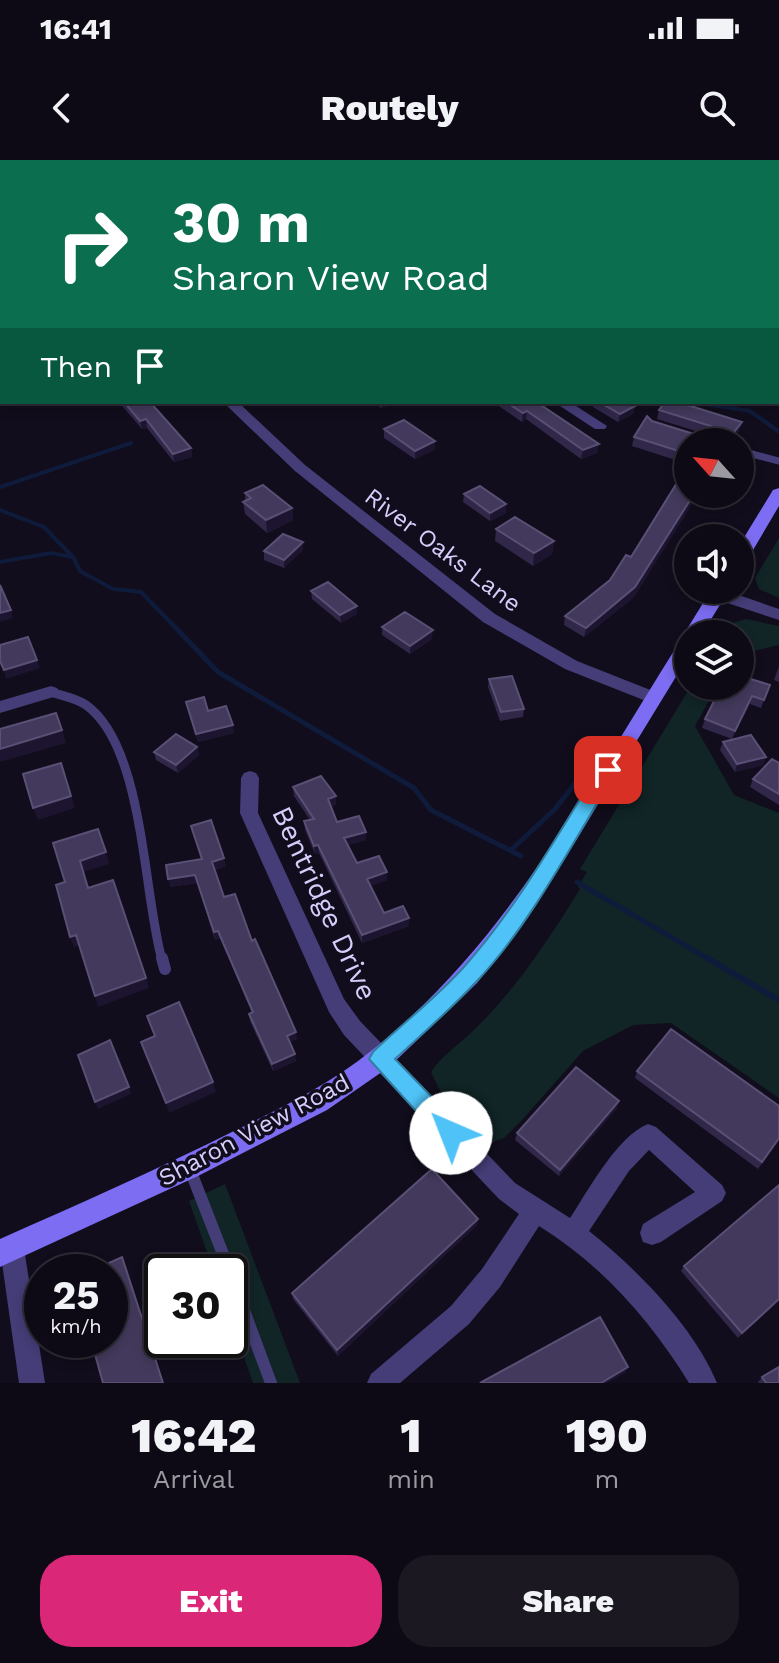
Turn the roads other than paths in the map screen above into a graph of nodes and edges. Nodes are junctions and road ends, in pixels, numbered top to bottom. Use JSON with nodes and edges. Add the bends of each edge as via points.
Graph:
{"nodes":[{"id":1,"x":232,"y":404,"type":"edge"},
{"id":2,"x":564,"y":404,"type":"edge"},
{"id":3,"x":600,"y":426,"type":"dead end"},
{"id":4,"x":754,"y":455,"type":"edge"},
{"id":5,"x":779,"y":461,"type":"edge"},
{"id":6,"x":779,"y":493,"type":"edge"},
{"id":7,"x":754,"y":535,"type":"edge"},
{"id":8,"x":750,"y":604,"type":"edge"},
{"id":9,"x":779,"y":615,"type":"edge"},
{"id":10,"x":674,"y":663,"type":"edge"},
{"id":11,"x":51,"y":692,"type":"joint"},
{"id":12,"x":652,"y":697,"type":"junction"},
{"id":13,"x":0,"y":707,"type":"edge"},
{"id":14,"x":250,"y":778,"type":"dead end"},
{"id":15,"x":165,"y":969,"type":"dead end"},
{"id":16,"x":380,"y":1059,"type":"junction"},
{"id":17,"x":189,"y":1167,"type":"junction"},
{"id":18,"x":534,"y":1212,"type":"junction"},
{"id":19,"x":652,"y":1233,"type":"dead end"},
{"id":20,"x":573,"y":1234,"type":"junction"},
{"id":21,"x":6,"y":1250,"type":"edge"},
{"id":22,"x":223,"y":1254,"type":"edge"},
{"id":23,"x":248,"y":1321,"type":"edge"},
{"id":24,"x":32,"y":1383,"type":"edge"},
{"id":25,"x":271,"y":1383,"type":"edge"},
{"id":26,"x":380,"y":1383,"type":"edge"},
{"id":27,"x":704,"y":1383,"type":"edge"}],
"edges":[{"from":1,"to":12,"type":"street","name":"River Oaks Lane","via":[[310,477],[489,618],[559,659]]},
{"from":2,"to":3,"type":"street"},
{"from":4,"to":5,"type":"lane"},
{"from":6,"to":7,"type":"street"},
{"from":8,"to":9,"type":"street"},
{"from":10,"to":12,"type":"street","name":"Sharon View Road"},
{"from":11,"to":13,"type":"street"},
{"from":11,"to":15,"type":"lane","via":[[86,705],[102,721],[120,756]]},
{"from":12,"to":16,"type":"street","name":"Sharon View Road","via":[[498,939],[469,976]]},
{"from":14,"to":16,"type":"street","name":"Bentridge Drive","via":[[249,813],[336,1005]]},
{"from":16,"to":17,"type":"street","name":"Sharon View Road","via":[[318,1102]]},
{"from":16,"to":18,"type":"street","name":"Bentridge Drive","via":[[507,1191]]},
{"from":17,"to":21,"type":"street","name":"Sharon View Road"},
{"from":17,"to":22,"type":"lane"},
{"from":18,"to":20,"type":"street","name":"Bentridge Drive"},
{"from":18,"to":26,"type":"street","via":[[460,1315]]},
{"from":19,"to":20,"type":"street","via":[[714,1193],[648,1135],[621,1163]]},
{"from":20,"to":27,"type":"street","name":"Bentridge Drive","via":[[658,1314]]},
{"from":21,"to":24,"type":"street"},
{"from":23,"to":25,"type":"lane"}]}
